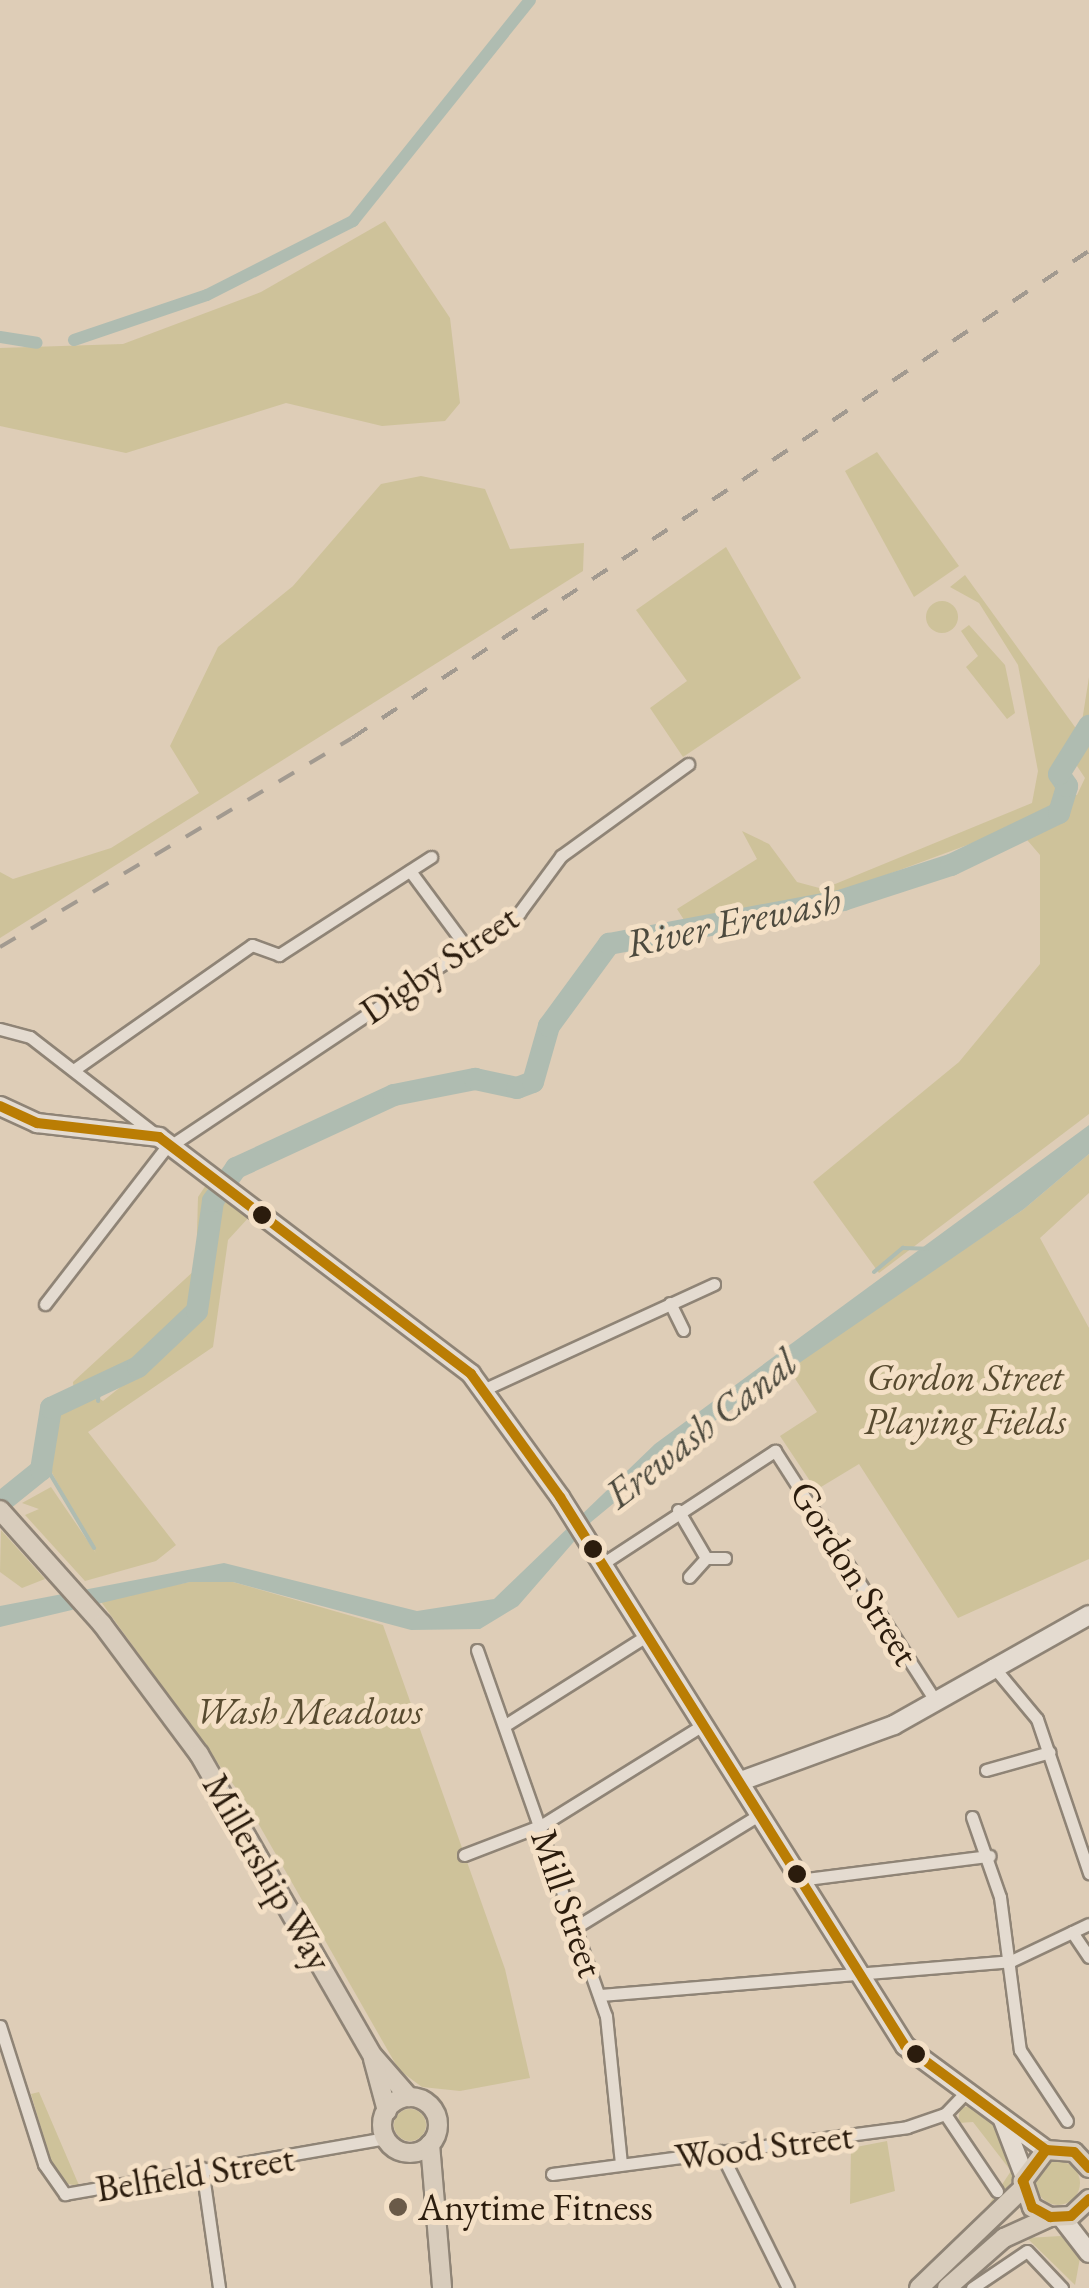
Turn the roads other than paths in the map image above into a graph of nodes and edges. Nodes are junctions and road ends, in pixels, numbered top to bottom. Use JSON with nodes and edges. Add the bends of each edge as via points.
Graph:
{"nodes":[{"id":1,"x":688,"y":764,"type":"dead end"},
{"id":2,"x":431,"y":857,"type":"dead end"},
{"id":3,"x":410,"y":871,"type":"junction"},
{"id":4,"x":467,"y":948,"type":"junction"},
{"id":5,"x":0,"y":1029,"type":"edge"},
{"id":6,"x":75,"y":1069,"type":"junction"},
{"id":7,"x":0,"y":1106,"type":"edge"},
{"id":8,"x":166,"y":1140,"type":"junction"},
{"id":9,"x":714,"y":1284,"type":"dead end"},
{"id":10,"x":45,"y":1304,"type":"dead end"},
{"id":11,"x":670,"y":1304,"type":"junction"},
{"id":12,"x":684,"y":1330,"type":"dead end"},
{"id":13,"x":484,"y":1389,"type":"junction"},
{"id":14,"x":0,"y":1510,"type":"edge"},
{"id":15,"x":678,"y":1510,"type":"junction"},
{"id":16,"x":706,"y":1558,"type":"junction"},
{"id":17,"x":724,"y":1558,"type":"dead end"},
{"id":18,"x":602,"y":1564,"type":"junction"},
{"id":19,"x":689,"y":1577,"type":"dead end"},
{"id":20,"x":1089,"y":1615,"type":"edge"},
{"id":21,"x":648,"y":1634,"type":"junction"},
{"id":22,"x":477,"y":1650,"type":"dead end"},
{"id":23,"x":992,"y":1665,"type":"junction"},
{"id":24,"x":935,"y":1700,"type":"junction"},
{"id":25,"x":506,"y":1724,"type":"junction"},
{"id":26,"x":704,"y":1724,"type":"junction"},
{"id":27,"x":1050,"y":1752,"type":"junction"},
{"id":28,"x":986,"y":1770,"type":"dead end"},
{"id":29,"x":741,"y":1780,"type":"junction"},
{"id":30,"x":760,"y":1815,"type":"junction"},
{"id":31,"x":972,"y":1817,"type":"dead end"},
{"id":32,"x":542,"y":1825,"type":"junction"},
{"id":33,"x":464,"y":1855,"type":"dead end"},
{"id":34,"x":989,"y":1856,"type":"junction"},
{"id":35,"x":1089,"y":1874,"type":"edge"},
{"id":36,"x":798,"y":1880,"type":"junction"},
{"id":37,"x":1089,"y":1924,"type":"edge"},
{"id":38,"x":576,"y":1927,"type":"junction"},
{"id":39,"x":1072,"y":1932,"type":"junction"},
{"id":40,"x":1089,"y":1957,"type":"edge"},
{"id":41,"x":1011,"y":1961,"type":"junction"},
{"id":42,"x":857,"y":1976,"type":"junction"},
{"id":43,"x":600,"y":1995,"type":"junction"},
{"id":44,"x":0,"y":2026,"type":"edge"},
{"id":45,"x":374,"y":2056,"type":"junction"},
{"id":46,"x":1042,"y":2088,"type":"junction"},
{"id":47,"x":966,"y":2092,"type":"junction"},
{"id":48,"x":1030,"y":2096,"type":"dead end"},
{"id":49,"x":409,"y":2097,"type":"junction"},
{"id":50,"x":387,"y":2111,"type":"junction"},
{"id":51,"x":945,"y":2114,"type":"junction"},
{"id":52,"x":1002,"y":2119,"type":"junction"},
{"id":53,"x":1067,"y":2122,"type":"dead end"},
{"id":54,"x":386,"y":2138,"type":"junction"},
{"id":55,"x":430,"y":2144,"type":"junction"},
{"id":56,"x":1081,"y":2149,"type":"edge"},
{"id":57,"x":1046,"y":2150,"type":"junction"},
{"id":58,"x":720,"y":2151,"type":"junction"},
{"id":59,"x":409,"y":2153,"type":"junction"},
{"id":60,"x":621,"y":2164,"type":"junction"},
{"id":61,"x":202,"y":2168,"type":"junction"},
{"id":62,"x":1089,"y":2168,"type":"edge"},
{"id":63,"x":552,"y":2174,"type":"dead end"},
{"id":64,"x":1024,"y":2182,"type":"junction"},
{"id":65,"x":997,"y":2191,"type":"dead end"},
{"id":66,"x":430,"y":2198,"type":"junction"},
{"id":67,"x":1089,"y":2199,"type":"edge"},
{"id":68,"x":1056,"y":2218,"type":"junction"},
{"id":69,"x":1089,"y":2254,"type":"edge"},
{"id":70,"x":219,"y":2288,"type":"edge"},
{"id":71,"x":442,"y":2288,"type":"edge"},
{"id":72,"x":788,"y":2288,"type":"edge"},
{"id":73,"x":919,"y":2288,"type":"edge"},
{"id":74,"x":947,"y":2288,"type":"edge"},
{"id":75,"x":972,"y":2288,"type":"edge"},
{"id":76,"x":1062,"y":2288,"type":"edge"}],
"edges":[{"from":1,"to":4,"type":"street","name":"Digby Street","via":[[571,847],[519,913]]},
{"from":2,"to":3,"type":"street"},
{"from":3,"to":4,"type":"street"},
{"from":3,"to":6,"type":"street","via":[[279,955],[259,944]]},
{"from":4,"to":8,"type":"street","name":"Digby Street"},
{"from":5,"to":6,"type":"street"},
{"from":6,"to":8,"type":"street"},
{"from":7,"to":8,"type":"street","via":[[37,1123]]},
{"from":8,"to":10,"type":"street","name":"Digby Street"},
{"from":8,"to":13,"type":"street","via":[[384,1301]]},
{"from":9,"to":11,"type":"street"},
{"from":11,"to":12,"type":"street"},
{"from":11,"to":13,"type":"street"},
{"from":13,"to":18,"type":"street"},
{"from":14,"to":45,"type":"main road","name":"Millership Way","via":[[102,1624],[234,1808]]},
{"from":15,"to":16,"type":"street"},
{"from":15,"to":18,"type":"street"},
{"from":15,"to":24,"type":"street","name":"Gordon Street","via":[[771,1450]]},
{"from":16,"to":17,"type":"street"},
{"from":16,"to":19,"type":"street"},
{"from":18,"to":21,"type":"street"},
{"from":20,"to":23,"type":"street"},
{"from":21,"to":25,"type":"street"},
{"from":21,"to":26,"type":"street"},
{"from":22,"to":25,"type":"street","name":"Mill Street"},
{"from":23,"to":24,"type":"street"},
{"from":23,"to":27,"type":"street"},
{"from":24,"to":29,"type":"street","via":[[879,1731]]},
{"from":25,"to":32,"type":"street","name":"Mill Street"},
{"from":26,"to":29,"type":"street"},
{"from":26,"to":32,"type":"street"},
{"from":27,"to":28,"type":"street"},
{"from":27,"to":35,"type":"street"},
{"from":29,"to":30,"type":"street"},
{"from":30,"to":36,"type":"street"},
{"from":30,"to":38,"type":"street"},
{"from":31,"to":34,"type":"street"},
{"from":32,"to":33,"type":"street"},
{"from":32,"to":38,"type":"street","name":"Mill Street"},
{"from":34,"to":36,"type":"street"},
{"from":34,"to":41,"type":"street"},
{"from":36,"to":42,"type":"street"},
{"from":37,"to":39,"type":"street"},
{"from":38,"to":43,"type":"street","name":"Mill Street"},
{"from":39,"to":40,"type":"street"},
{"from":39,"to":41,"type":"street"},
{"from":41,"to":42,"type":"street"},
{"from":41,"to":46,"type":"street","via":[[1020,2050]]},
{"from":42,"to":43,"type":"street"},
{"from":42,"to":47,"type":"street","via":[[905,2046]]},
{"from":43,"to":60,"type":"street","name":"Mill Street","via":[[614,2046]]},
{"from":44,"to":61,"type":"street","name":"Belfield Street","via":[[59,2192]]},
{"from":45,"to":49,"type":"main road","name":"Millership Way"},
{"from":45,"to":50,"type":"main road","name":"Millership Way"},
{"from":46,"to":48,"type":"street"},
{"from":46,"to":53,"type":"street"},
{"from":47,"to":51,"type":"street","name":"Wood Street"},
{"from":47,"to":52,"type":"street"},
{"from":49,"to":50,"type":"main road"},
{"from":49,"to":55,"type":"main road","via":[[433,2109]]},
{"from":50,"to":54,"type":"main road"},
{"from":51,"to":58,"type":"street","name":"Wood Street","via":[[887,2131]]},
{"from":51,"to":65,"type":"street","via":[[986,2163]]},
{"from":52,"to":57,"type":"street"},
{"from":52,"to":64,"type":"street"},
{"from":54,"to":59,"type":"main road"},
{"from":54,"to":61,"type":"street","name":"Belfield Street"},
{"from":55,"to":59,"type":"main road"},
{"from":55,"to":66,"type":"main road"},
{"from":56,"to":57,"type":"main road"},
{"from":56,"to":62,"type":"main road"},
{"from":57,"to":64,"type":"main road"},
{"from":58,"to":60,"type":"street","name":"Wood Street"},
{"from":58,"to":72,"type":"street"},
{"from":59,"to":66,"type":"main road"},
{"from":60,"to":63,"type":"street","name":"Wood Street"},
{"from":61,"to":70,"type":"street"},
{"from":64,"to":68,"type":"main road"},
{"from":64,"to":73,"type":"main road"},
{"from":66,"to":71,"type":"main road"},
{"from":67,"to":68,"type":"main road"},
{"from":68,"to":69,"type":"street"},
{"from":68,"to":74,"type":"main road","via":[[1004,2238]]},
{"from":75,"to":76,"type":"street","via":[[1032,2252]]}]}
